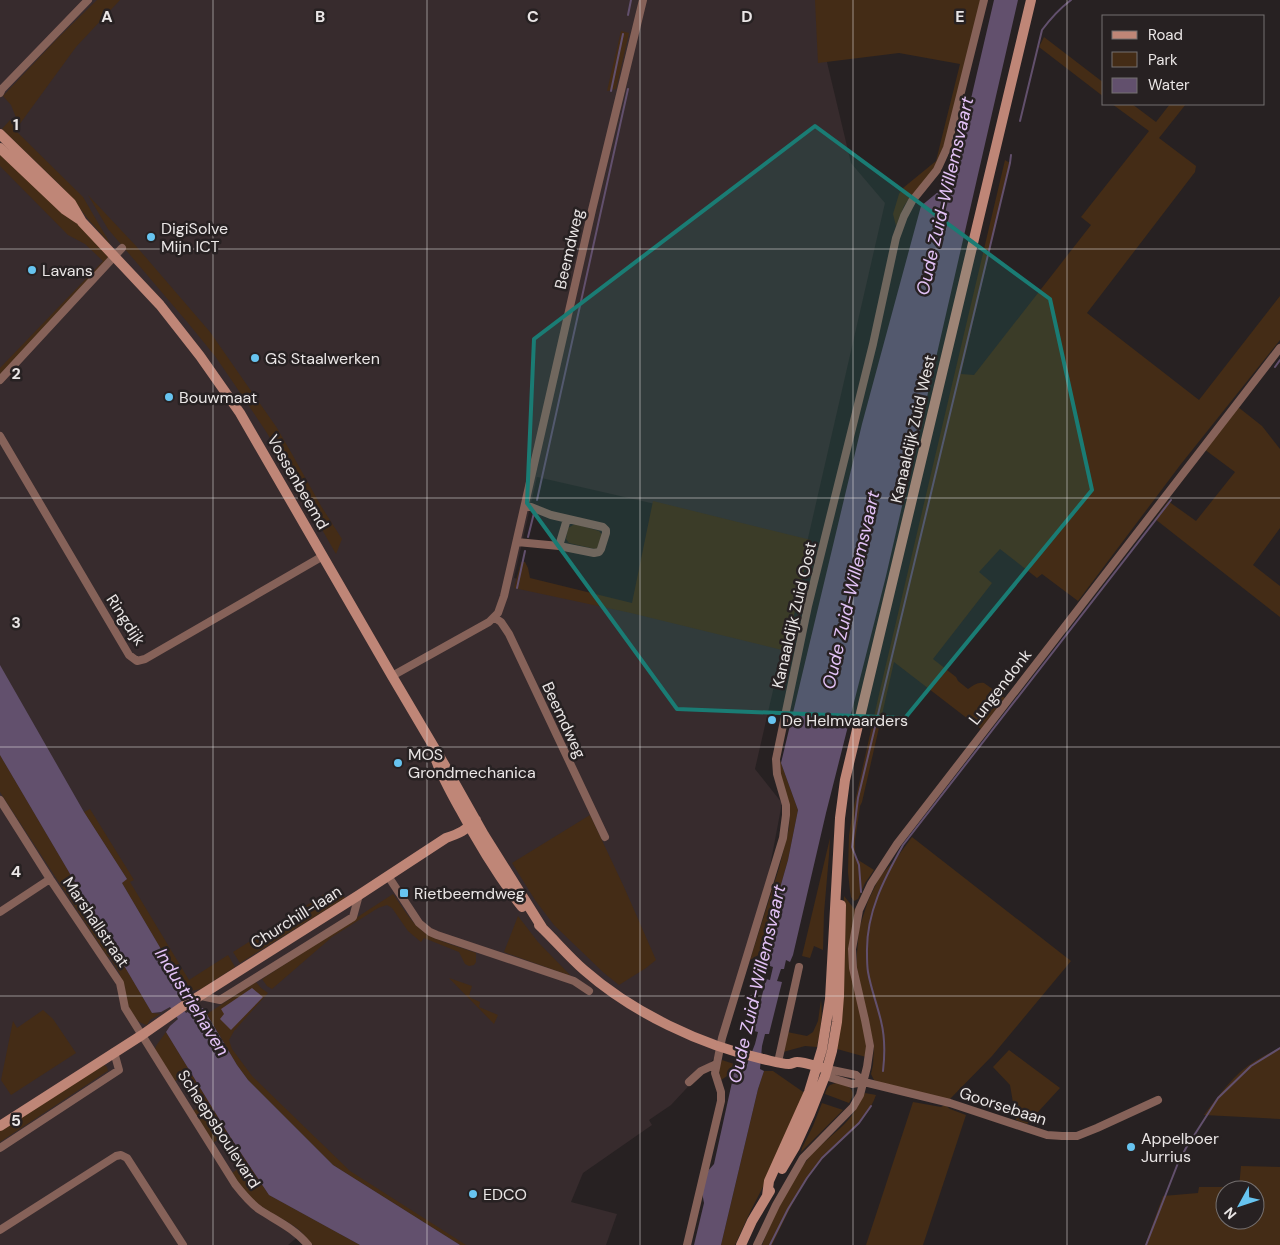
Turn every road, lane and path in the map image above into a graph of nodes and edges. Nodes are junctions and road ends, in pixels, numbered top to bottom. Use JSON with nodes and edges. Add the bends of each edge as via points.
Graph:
{"nodes":[{"id":1,"x":88,"y":0,"type":"edge"},
{"id":2,"x":643,"y":0,"type":"edge"},
{"id":3,"x":984,"y":0,"type":"edge"},
{"id":4,"x":1031,"y":0,"type":"edge"},
{"id":5,"x":1,"y":91,"type":"edge"},
{"id":6,"x":0,"y":134,"type":"edge"},
{"id":7,"x":0,"y":148,"type":"edge"},
{"id":8,"x":82,"y":222,"type":"junction"},
{"id":9,"x":122,"y":248,"type":"dead end"},
{"id":10,"x":115,"y":256,"type":"junction"},
{"id":11,"x":1280,"y":348,"type":"edge"},
{"id":12,"x":0,"y":380,"type":"edge"},
{"id":13,"x":0,"y":436,"type":"edge"},
{"id":14,"x":526,"y":505,"type":"junction"},
{"id":15,"x":567,"y":518,"type":"junction"},
{"id":16,"x":517,"y":542,"type":"junction"},
{"id":17,"x":559,"y":546,"type":"junction"},
{"id":18,"x":323,"y":556,"type":"junction"},
{"id":19,"x":495,"y":618,"type":"junction"},
{"id":20,"x":392,"y":676,"type":"junction"},
{"id":21,"x":0,"y":800,"type":"edge"},
{"id":22,"x":471,"y":823,"type":"junction"},
{"id":23,"x":605,"y":837,"type":"dead end"},
{"id":24,"x":388,"y":876,"type":"junction"},
{"id":25,"x":50,"y":879,"type":"junction"},
{"id":26,"x":359,"y":895,"type":"junction"},
{"id":27,"x":0,"y":912,"type":"edge"},
{"id":28,"x":249,"y":965,"type":"junction"},
{"id":29,"x":799,"y":967,"type":"dead end"},
{"id":30,"x":256,"y":977,"type":"junction"},
{"id":31,"x":589,"y":991,"type":"dead end"},
{"id":32,"x":201,"y":996,"type":"junction"},
{"id":33,"x":142,"y":1035,"type":"junction"},
{"id":34,"x":720,"y":1047,"type":"junction"},
{"id":35,"x":114,"y":1052,"type":"junction"},
{"id":36,"x":778,"y":1062,"type":"junction"},
{"id":37,"x":716,"y":1064,"type":"junction"},
{"id":38,"x":821,"y":1072,"type":"junction"},
{"id":39,"x":689,"y":1082,"type":"dead end"},
{"id":40,"x":864,"y":1082,"type":"junction"},
{"id":41,"x":1158,"y":1100,"type":"dead end"},
{"id":42,"x":0,"y":1126,"type":"edge"},
{"id":43,"x":0,"y":1148,"type":"edge"},
{"id":44,"x":0,"y":1230,"type":"edge"},
{"id":45,"x":307,"y":1244,"type":"edge"},
{"id":46,"x":183,"y":1245,"type":"edge"},
{"id":47,"x":687,"y":1245,"type":"edge"},
{"id":48,"x":742,"y":1245,"type":"edge"},
{"id":49,"x":757,"y":1245,"type":"edge"}],
"edges":[{"from":1,"to":5,"type":"street"},
{"from":2,"to":14,"type":"street","name":"Beemdweg"},
{"from":3,"to":34,"type":"street","name":"Kanaaldijk Zuid Oost","via":[[947,148],[937,170],[912,201],[896,238],[808,606],[776,759],[786,805],[784,838]]},
{"from":4,"to":38,"type":"main road","name":"Kanaaldijk Zuid West","via":[[848,767],[840,818],[830,999]]},
{"from":6,"to":8,"type":"main road","name":"Vossenbeemd","via":[[71,203]]},
{"from":7,"to":8,"type":"main road","name":"Vossenbeemd"},
{"from":8,"to":10,"type":"main road","name":"Vossenbeemd"},
{"from":9,"to":10,"type":"street"},
{"from":10,"to":12,"type":"street"},
{"from":10,"to":18,"type":"main road","name":"Vossenbeemd","via":[[165,312],[235,406]]},
{"from":11,"to":40,"type":"street","name":"Lungendonk","via":[[897,844],[870,884],[859,910],[852,949],[852,968],[870,1046]]},
{"from":13,"to":18,"type":"street","name":"Ringdijk","via":[[129,655],[137,660],[146,659]]},
{"from":14,"to":15,"type":"street"},
{"from":14,"to":16,"type":"street","name":"Beemdweg"},
{"from":15,"to":17,"type":"street"},
{"from":15,"to":17,"type":"street","via":[[603,527],[606,533],[602,549],[594,553]]},
{"from":16,"to":17,"type":"street"},
{"from":16,"to":19,"type":"street","name":"Beemdweg","via":[[504,596]]},
{"from":18,"to":20,"type":"main road","name":"Vossenbeemd"},
{"from":19,"to":20,"type":"street"},
{"from":19,"to":23,"type":"street","name":"Beemdweg","via":[[509,634]]},
{"from":20,"to":22,"type":"main road","name":"Vossenbeemd","via":[[430,740]]},
{"from":21,"to":25,"type":"street"},
{"from":22,"to":24,"type":"main road","name":"Churchill-laan","via":[[455,828],[446,838]]},
{"from":22,"to":34,"type":"main road","name":"Vossenbeemd","via":[[507,888],[531,918],[584,970],[616,994],[674,1028]]},
{"from":24,"to":26,"type":"main road","name":"Churchill-laan"},
{"from":24,"to":31,"type":"street","via":[[416,918],[430,932],[574,981]]},
{"from":25,"to":27,"type":"street","name":"Marshallstraat"},
{"from":25,"to":33,"type":"street","name":"Marshallstraat","via":[[120,983],[125,1008]]},
{"from":26,"to":28,"type":"main road","name":"Churchill-laan"},
{"from":26,"to":30,"type":"street","name":"Churchill-laan","via":[[353,916]]},
{"from":28,"to":30,"type":"street","name":"Churchill-laan"},
{"from":28,"to":32,"type":"main road","name":"Churchill-laan"},
{"from":29,"to":36,"type":"street"},
{"from":30,"to":32,"type":"street","name":"Churchill-laan","via":[[220,1000]]},
{"from":32,"to":33,"type":"main road","name":"Churchill-laan"},
{"from":33,"to":35,"type":"main road","name":"Churchill-laan"},
{"from":33,"to":45,"type":"street","name":"Scheepsboulevard","via":[[242,1194]]},
{"from":34,"to":36,"type":"main road","name":"Vossenbeemd"},
{"from":34,"to":37,"type":"street","name":"Kanaaldijk Zuid Oost"},
{"from":35,"to":42,"type":"main road","name":"Churchill-laan"},
{"from":35,"to":43,"type":"street","via":[[119,1070]]},
{"from":36,"to":38,"type":"main road","name":"Vossenbeemd"},
{"from":37,"to":39,"type":"street"},
{"from":37,"to":47,"type":"street","name":"Kanaaldijk Zuid Oost","via":[[721,1101]]},
{"from":38,"to":40,"type":"street","name":"Goorsebaan","via":[[852,1084]]},
{"from":38,"to":48,"type":"main road","name":"Kanaaldijk Zuid West","via":[[809,1092]]},
{"from":40,"to":41,"type":"street","name":"Goorsebaan","via":[[950,1103],[1047,1135],[1062,1136],[1077,1136]]},
{"from":40,"to":49,"type":"street","via":[[852,1107],[803,1158]]},
{"from":44,"to":46,"type":"street","via":[[121,1155],[127,1158]]}]}
